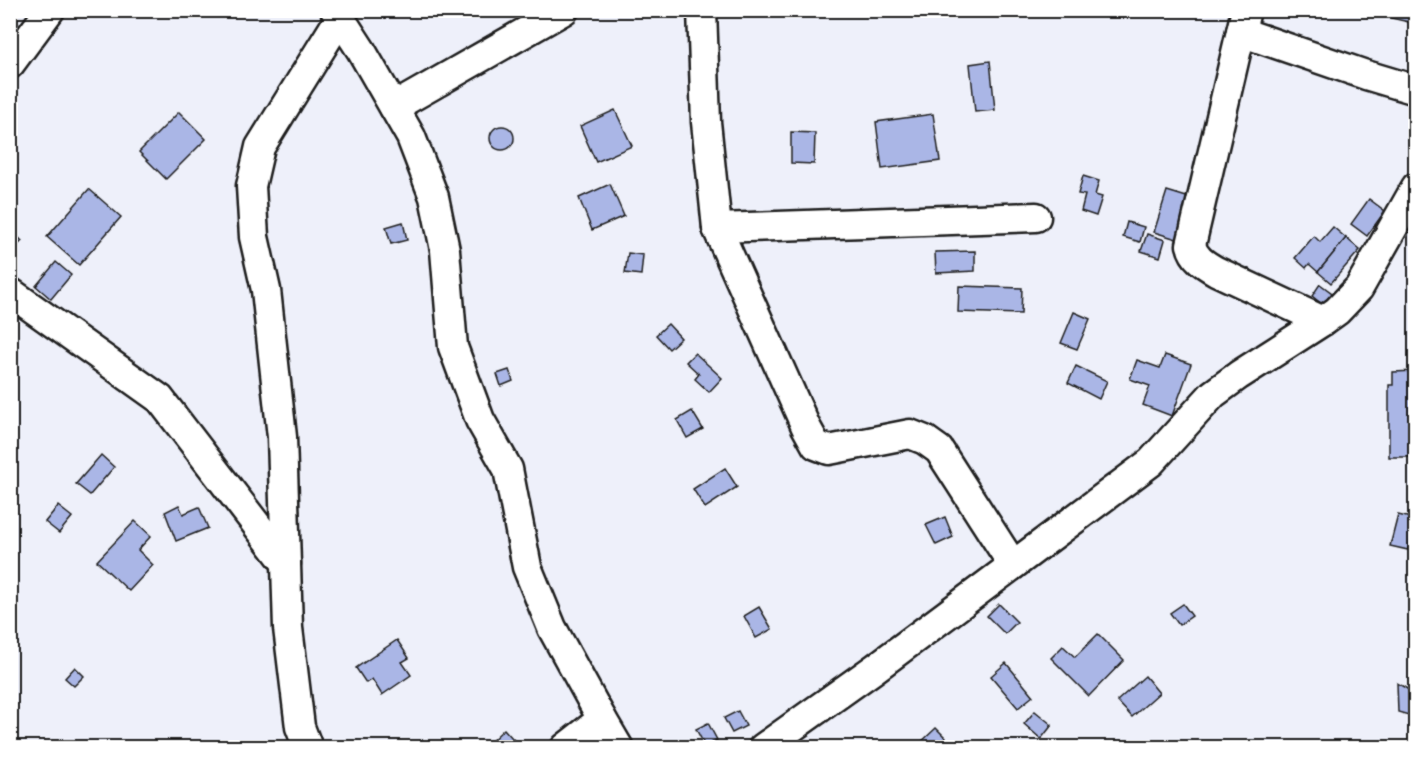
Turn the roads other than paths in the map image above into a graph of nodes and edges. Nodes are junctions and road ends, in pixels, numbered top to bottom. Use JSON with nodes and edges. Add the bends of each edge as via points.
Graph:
{"nodes":[{"id":1,"x":50,"y":10,"type":"edge"},
{"id":2,"x":564,"y":10,"type":"edge"},
{"id":3,"x":702,"y":10,"type":"edge"},
{"id":4,"x":339,"y":13,"type":"edge"},
{"id":5,"x":1244,"y":21,"type":"edge"},
{"id":6,"x":10,"y":64,"type":"edge"},
{"id":7,"x":1416,"y":90,"type":"edge"},
{"id":8,"x":394,"y":107,"type":"junction"},
{"id":9,"x":1416,"y":187,"type":"edge"},
{"id":10,"x":1036,"y":217,"type":"dead end"},
{"id":11,"x":717,"y":228,"type":"junction"},
{"id":12,"x":10,"y":292,"type":"edge"},
{"id":13,"x":1323,"y":321,"type":"junction"},
{"id":14,"x":286,"y":563,"type":"junction"},
{"id":15,"x":1013,"y":565,"type":"junction"},
{"id":16,"x":602,"y":719,"type":"junction"},
{"id":17,"x":308,"y":747,"type":"edge"},
{"id":18,"x":565,"y":747,"type":"edge"},
{"id":19,"x":620,"y":747,"type":"edge"},
{"id":20,"x":763,"y":747,"type":"edge"}],
"edges":[{"from":1,"to":6,"type":"street"},
{"from":2,"to":8,"type":"street"},
{"from":3,"to":11,"type":"street","via":[[706,122]]},
{"from":4,"to":8,"type":"street"},
{"from":4,"to":14,"type":"street","via":[[260,147],[250,186],[282,437]]},
{"from":5,"to":7,"type":"street","via":[[1366,75]]},
{"from":5,"to":13,"type":"street","via":[[1191,244],[1193,254],[1209,267]]},
{"from":8,"to":16,"type":"street","via":[[411,137],[434,197],[445,250],[453,347],[480,420],[508,469],[527,567],[552,628]]},
{"from":9,"to":13,"type":"street","via":[[1359,288]]},
{"from":10,"to":11,"type":"street"},
{"from":11,"to":15,"type":"street","via":[[816,445],[829,450],[910,434],[925,440],[939,450]]},
{"from":12,"to":14,"type":"street","via":[[160,399]]},
{"from":13,"to":15,"type":"street","via":[[1214,394],[1151,462]]},
{"from":14,"to":17,"type":"street","via":[[288,628],[300,728]]},
{"from":15,"to":20,"type":"street"},
{"from":16,"to":18,"type":"street"},
{"from":16,"to":19,"type":"street"}]}
